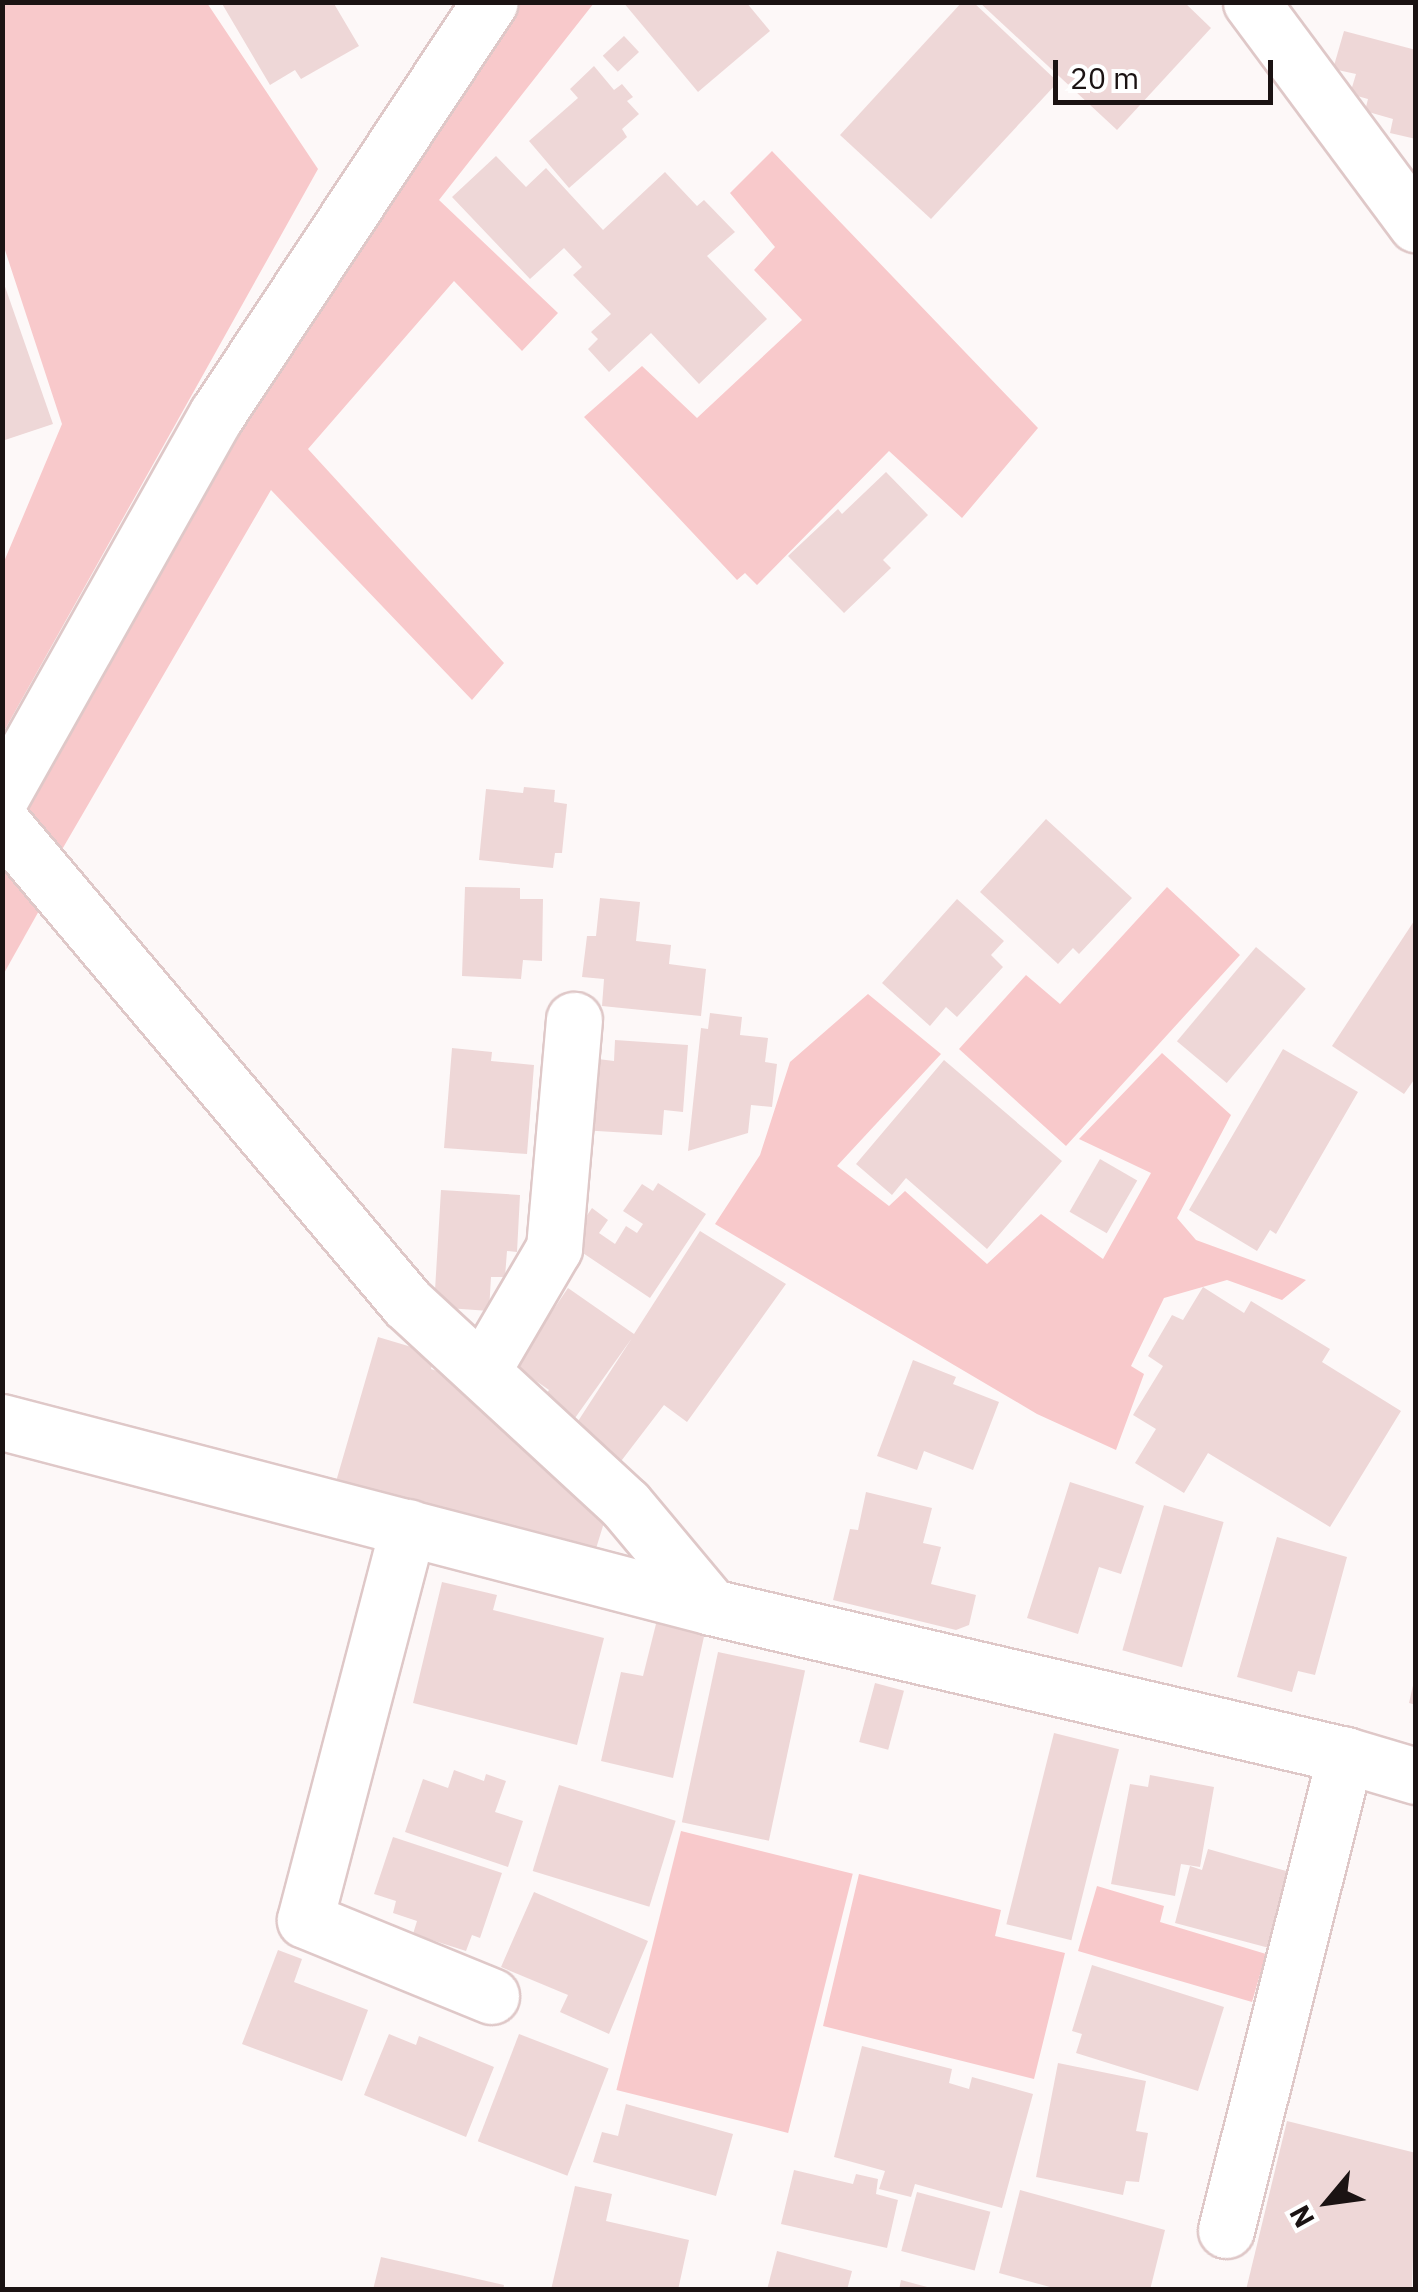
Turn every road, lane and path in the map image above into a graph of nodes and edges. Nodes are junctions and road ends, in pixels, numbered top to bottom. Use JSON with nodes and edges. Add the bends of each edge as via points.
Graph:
{"nodes":[{"id":1,"x":490,"y":2,"type":"edge"},
{"id":2,"x":1251,"y":2,"type":"edge"},
{"id":3,"x":1416,"y":224,"type":"edge"},
{"id":4,"x":2,"y":794,"type":"edge"},
{"id":5,"x":2,"y":823,"type":"edge"},
{"id":6,"x":574,"y":1020,"type":"dead end"},
{"id":7,"x":482,"y":1372,"type":"junction"},
{"id":8,"x":2,"y":1422,"type":"edge"},
{"id":9,"x":408,"y":1527,"type":"junction"},
{"id":10,"x":711,"y":1607,"type":"junction"},
{"id":11,"x":1345,"y":1755,"type":"junction"},
{"id":12,"x":1416,"y":1776,"type":"edge"},
{"id":13,"x":491,"y":1996,"type":"dead end"},
{"id":14,"x":1226,"y":2230,"type":"dead end"}],
"edges":[{"from":1,"to":4,"type":"street","via":[[217,414]]},
{"from":2,"to":3,"type":"street"},
{"from":5,"to":7,"type":"street","via":[[407,1303]]},
{"from":6,"to":7,"type":"street","via":[[554,1248]]},
{"from":7,"to":10,"type":"street","via":[[625,1504]]},
{"from":8,"to":9,"type":"street"},
{"from":9,"to":10,"type":"street"},
{"from":9,"to":13,"type":"street","via":[[304,1920]]},
{"from":10,"to":11,"type":"street"},
{"from":11,"to":12,"type":"street"},
{"from":11,"to":14,"type":"street"}]}
